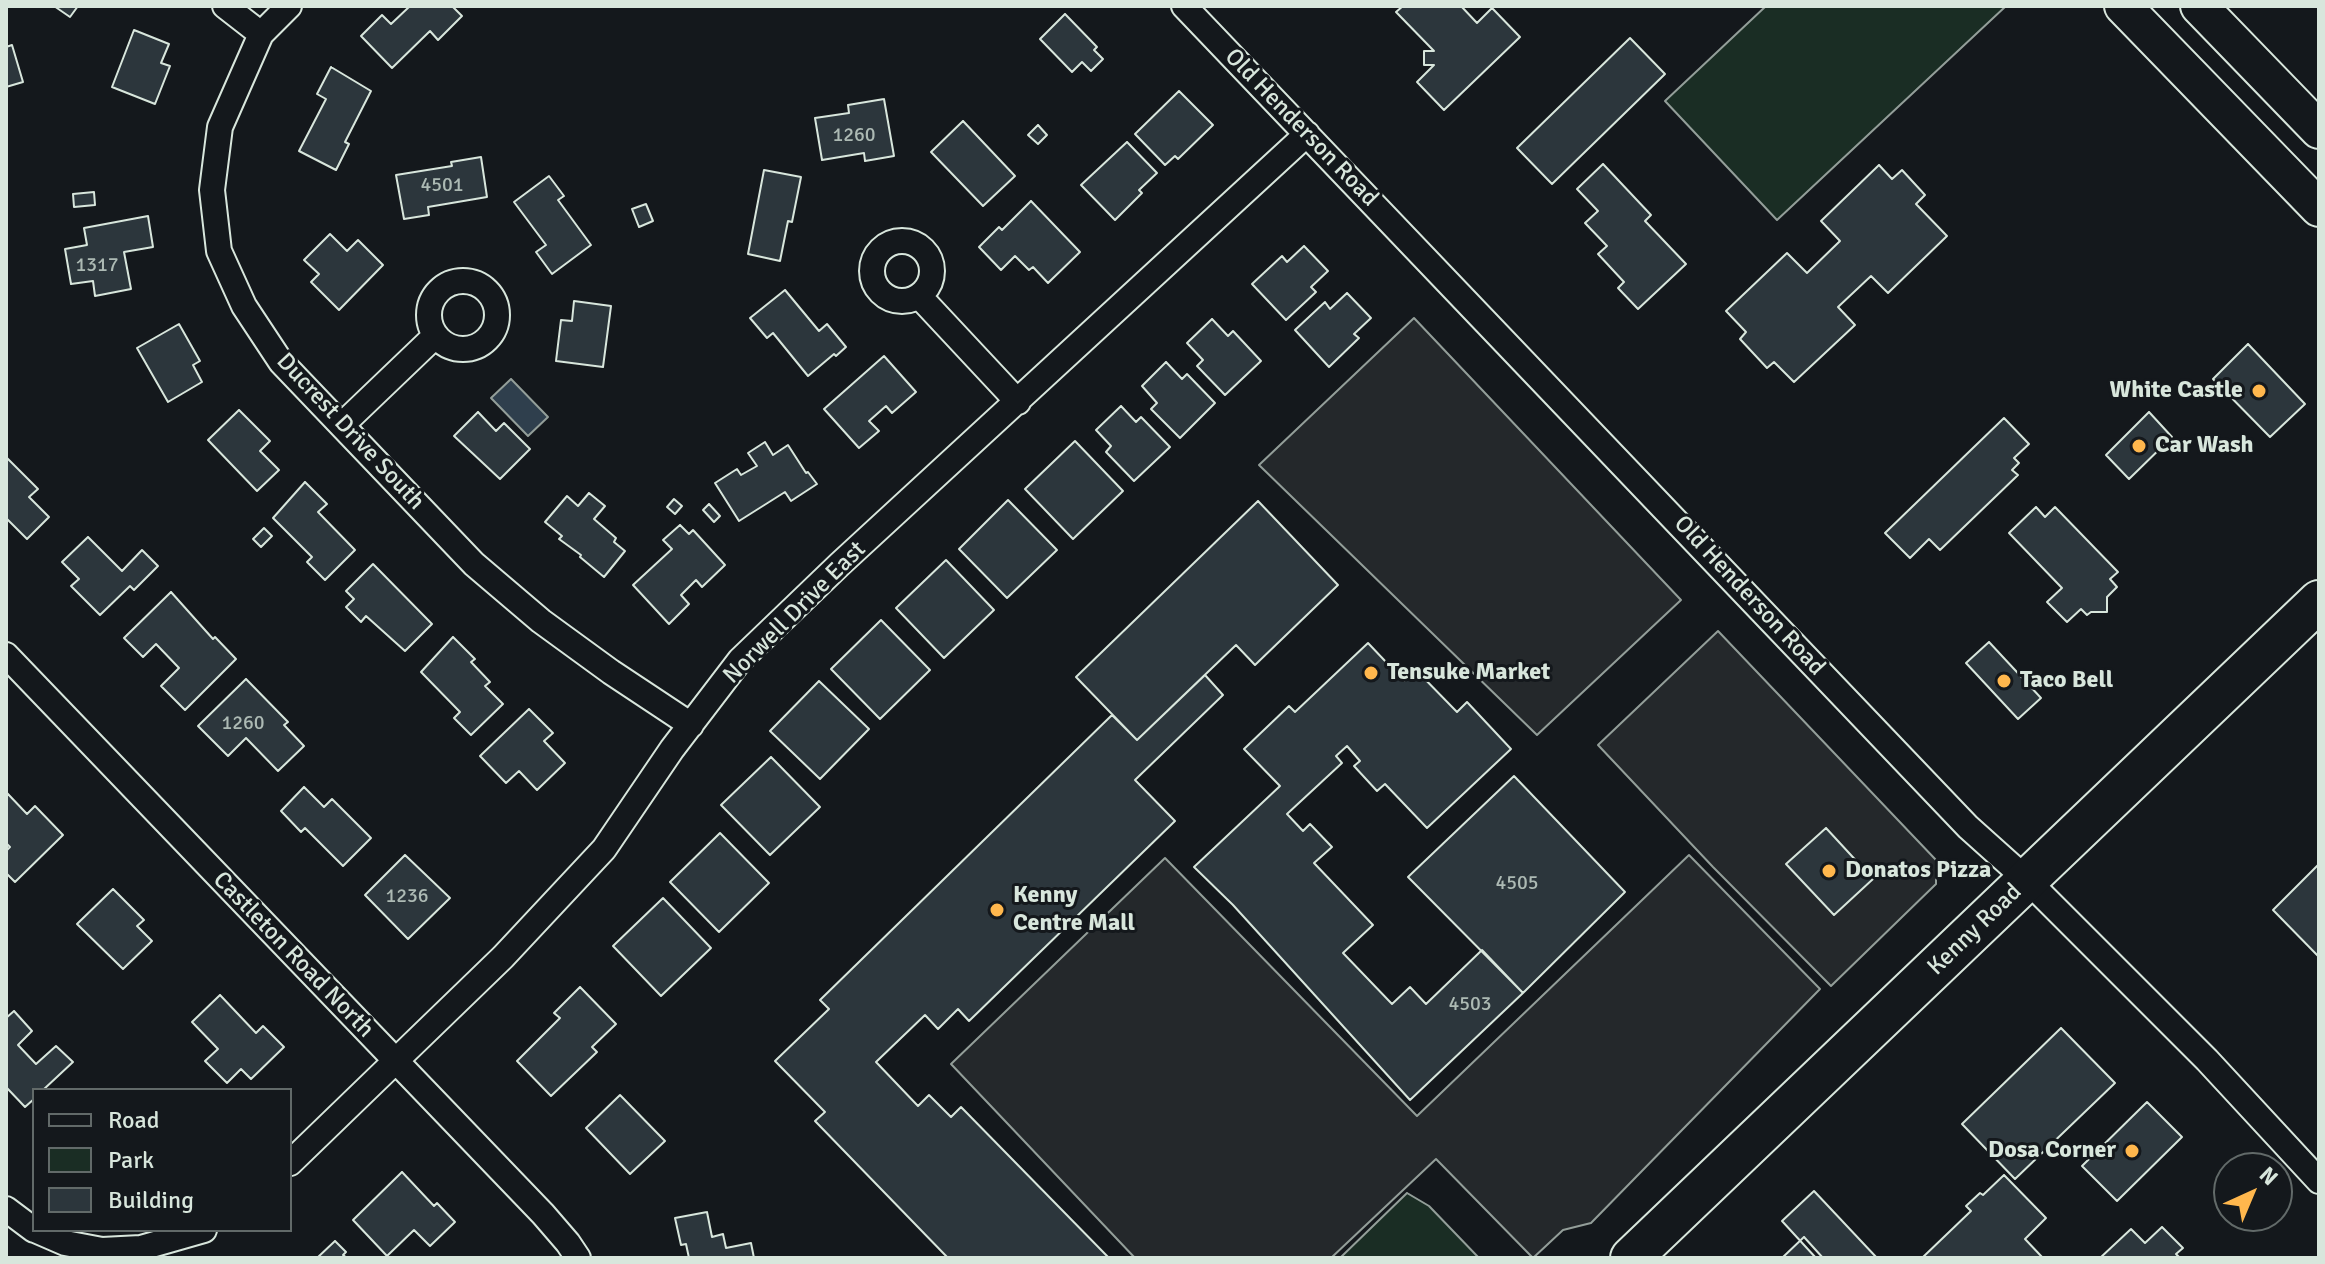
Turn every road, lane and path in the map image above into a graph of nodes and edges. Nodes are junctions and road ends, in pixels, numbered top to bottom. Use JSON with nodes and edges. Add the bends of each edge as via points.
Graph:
{"nodes":[{"id":1,"x":225,"y":6,"type":"edge"},
{"id":2,"x":289,"y":6,"type":"edge"},
{"id":3,"x":1184,"y":6,"type":"edge"},
{"id":4,"x":2123,"y":6,"type":"edge"},
{"id":5,"x":2199,"y":6,"type":"edge"},
{"id":6,"x":261,"y":34,"type":"junction"},
{"id":7,"x":2319,"y":130,"type":"edge"},
{"id":8,"x":1307,"y":134,"type":"junction"},
{"id":9,"x":2319,"y":208,"type":"edge"},
{"id":10,"x":919,"y":296,"type":"dead end"},
{"id":11,"x":435,"y":336,"type":"dead end"},
{"id":12,"x":1018,"y":402,"type":"junction"},
{"id":13,"x":342,"y":425,"type":"junction"},
{"id":14,"x":2319,"y":601,"type":"edge"},
{"id":15,"x":6,"y":655,"type":"edge"},
{"id":16,"x":691,"y":725,"type":"junction"},
{"id":17,"x":2026,"y":879,"type":"junction"},
{"id":18,"x":396,"y":1063,"type":"junction"},
{"id":19,"x":292,"y":1161,"type":"edge"},
{"id":20,"x":2319,"y":1181,"type":"edge"},
{"id":21,"x":6,"y":1209,"type":"edge"},
{"id":22,"x":32,"y":1228,"type":"edge"},
{"id":23,"x":39,"y":1232,"type":"edge"},
{"id":24,"x":197,"y":1232,"type":"edge"},
{"id":25,"x":578,"y":1258,"type":"edge"},
{"id":26,"x":1631,"y":1258,"type":"edge"}],
"edges":[{"from":1,"to":6,"type":"street"},
{"from":2,"to":6,"type":"street"},
{"from":3,"to":8,"type":"street","name":"Old Henderson Road"},
{"from":4,"to":9,"type":"main road"},
{"from":5,"to":7,"type":"main road"},
{"from":6,"to":13,"type":"street","name":"Ducrest Drive South","via":[[220,127],[212,190],[219,251],[244,306],[281,362]]},
{"from":8,"to":12,"type":"street","name":"Norwell Drive East"},
{"from":8,"to":17,"type":"street","name":"Old Henderson Road","via":[[1968,827]]},
{"from":10,"to":12,"type":"street"},
{"from":11,"to":13,"type":"street"},
{"from":12,"to":16,"type":"street","name":"Norwell Drive East","via":[[740,660]]},
{"from":13,"to":16,"type":"street","name":"Ducrest Drive South","via":[[474,564],[541,621]]},
{"from":14,"to":17,"type":"main road","name":"Kenny Road"},
{"from":15,"to":18,"type":"street","name":"Castleton Road North"},
{"from":16,"to":18,"type":"street","name":"Norwell Drive East","via":[[604,849]]},
{"from":17,"to":20,"type":"street","name":"Old Henderson Road"},
{"from":17,"to":26,"type":"main road","name":"Kenny Road"},
{"from":18,"to":19,"type":"street","name":"Norwell Drive East"},
{"from":18,"to":25,"type":"street","name":"Castleton Road North","via":[[543,1214]]},
{"from":21,"to":22,"type":"street"},
{"from":23,"to":24,"type":"street","via":[[102,1250],[141,1248]]}]}
